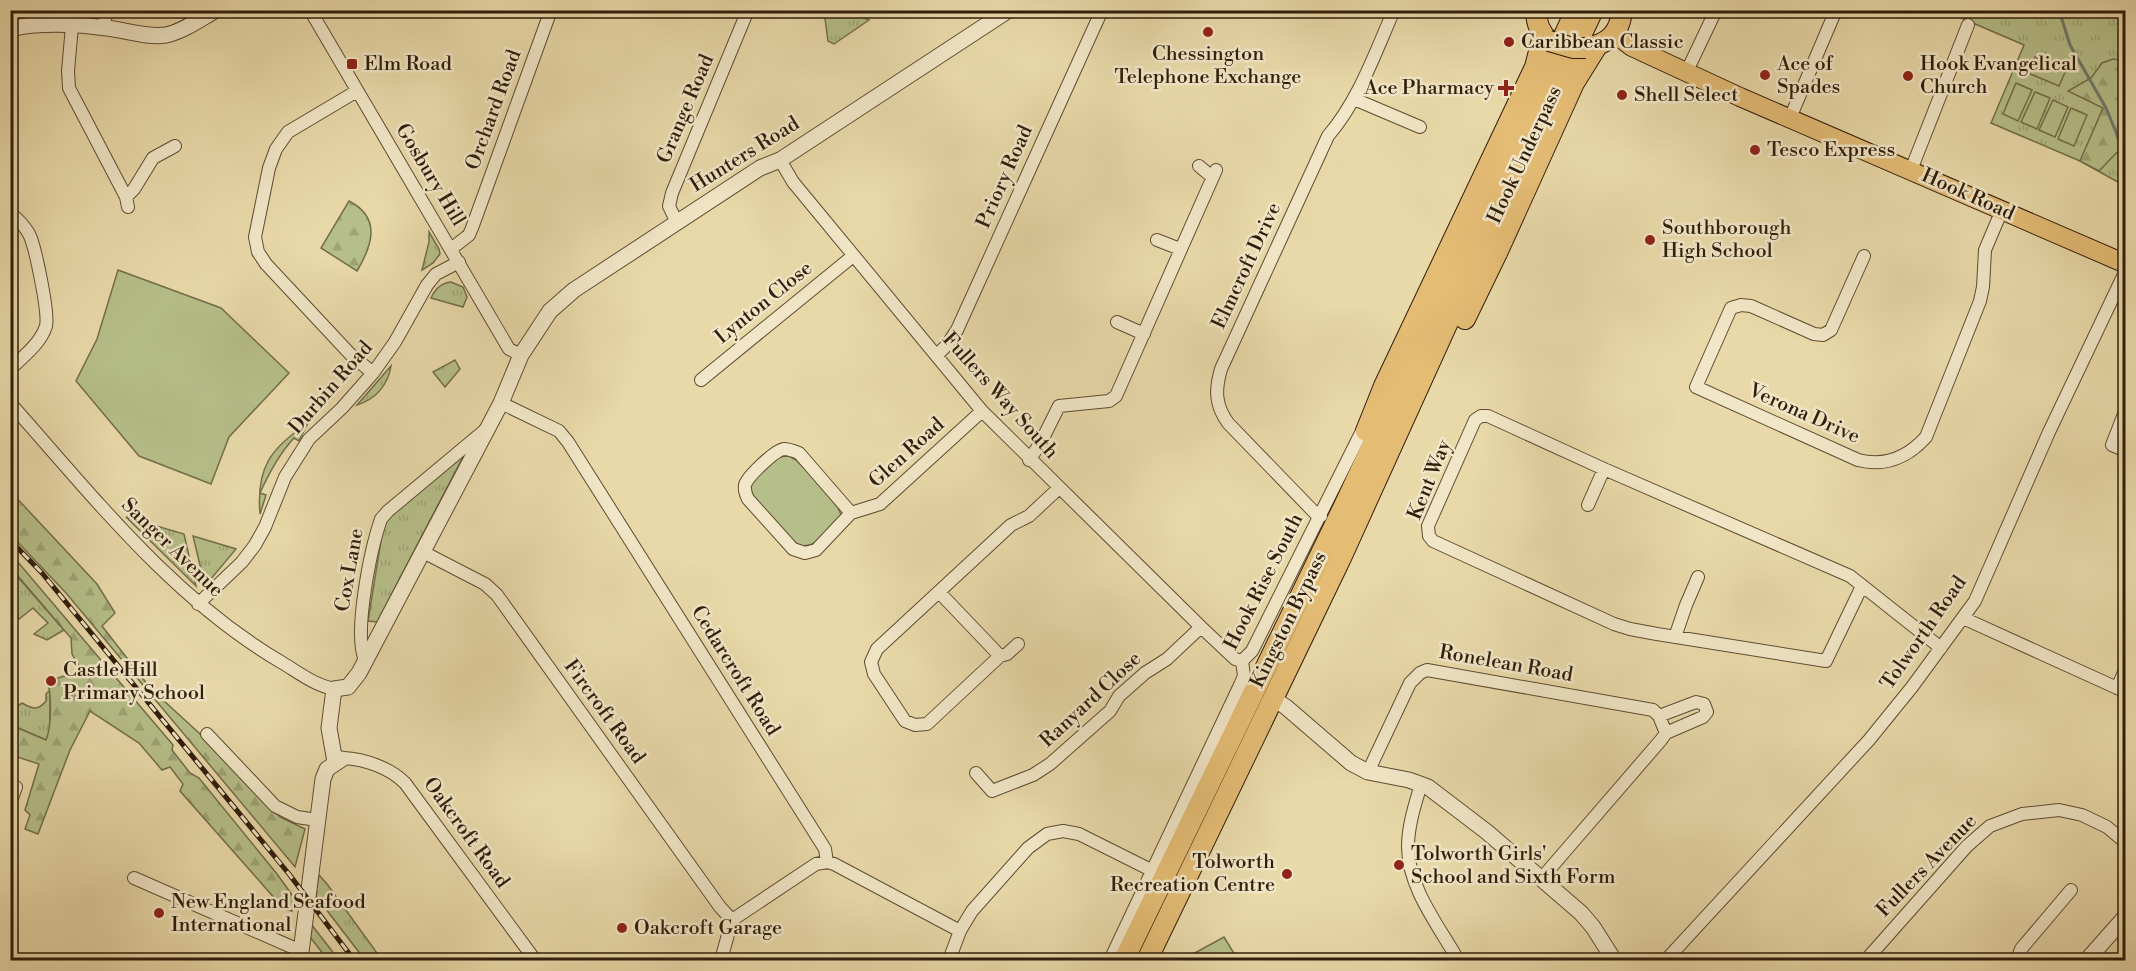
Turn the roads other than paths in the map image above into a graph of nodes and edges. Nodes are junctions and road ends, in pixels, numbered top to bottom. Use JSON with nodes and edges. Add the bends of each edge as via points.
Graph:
{"nodes":[{"id":1,"x":106,"y":10,"type":"edge"},
{"id":2,"x":216,"y":10,"type":"edge"},
{"id":3,"x":310,"y":10,"type":"edge"},
{"id":4,"x":551,"y":10,"type":"edge"},
{"id":5,"x":748,"y":10,"type":"edge"},
{"id":6,"x":1009,"y":10,"type":"edge"},
{"id":7,"x":1102,"y":10,"type":"edge"},
{"id":8,"x":1394,"y":10,"type":"edge"},
{"id":9,"x":1576,"y":10,"type":"edge"},
{"id":10,"x":1593,"y":10,"type":"edge"},
{"id":11,"x":1622,"y":10,"type":"edge"},
{"id":12,"x":1716,"y":10,"type":"edge"},
{"id":13,"x":1836,"y":10,"type":"edge"},
{"id":14,"x":1533,"y":13,"type":"edge"},
{"id":15,"x":1968,"y":25,"type":"dead end"},
{"id":16,"x":72,"y":26,"type":"junction"},
{"id":17,"x":104,"y":27,"type":"junction"},
{"id":18,"x":10,"y":29,"type":"edge"},
{"id":19,"x":1615,"y":34,"type":"junction"},
{"id":20,"x":1546,"y":39,"type":"junction"},
{"id":21,"x":1591,"y":47,"type":"junction"},
{"id":22,"x":1687,"y":72,"type":"junction"},
{"id":23,"x":357,"y":91,"type":"junction"},
{"id":24,"x":1354,"y":99,"type":"junction"},
{"id":25,"x":1790,"y":118,"type":"junction"},
{"id":26,"x":1420,"y":127,"type":"dead end"},
{"id":27,"x":175,"y":146,"type":"dead end"},
{"id":28,"x":780,"y":160,"type":"junction"},
{"id":29,"x":1199,"y":166,"type":"dead end"},
{"id":30,"x":1911,"y":170,"type":"junction"},
{"id":31,"x":2002,"y":210,"type":"junction"},
{"id":32,"x":10,"y":213,"type":"edge"},
{"id":33,"x":677,"y":223,"type":"junction"},
{"id":34,"x":1157,"y":240,"type":"dead end"},
{"id":35,"x":451,"y":249,"type":"junction"},
{"id":36,"x":1180,"y":249,"type":"junction"},
{"id":37,"x":853,"y":256,"type":"junction"},
{"id":38,"x":1864,"y":256,"type":"dead end"},
{"id":39,"x":459,"y":262,"type":"junction"},
{"id":40,"x":2126,"y":264,"type":"edge"},
{"id":41,"x":2126,"y":270,"type":"edge"},
{"id":42,"x":1450,"y":279,"type":"joint"},
{"id":43,"x":1459,"y":300,"type":"joint"},
{"id":44,"x":1117,"y":322,"type":"dead end"},
{"id":45,"x":1144,"y":334,"type":"junction"},
{"id":46,"x":521,"y":355,"type":"junction"},
{"id":47,"x":937,"y":356,"type":"junction"},
{"id":48,"x":10,"y":369,"type":"edge"},
{"id":49,"x":373,"y":373,"type":"junction"},
{"id":50,"x":701,"y":380,"type":"dead end"},
{"id":51,"x":1384,"y":386,"type":"junction"},
{"id":52,"x":10,"y":403,"type":"edge"},
{"id":53,"x":501,"y":403,"type":"junction"},
{"id":54,"x":2126,"y":409,"type":"edge"},
{"id":55,"x":982,"y":411,"type":"junction"},
{"id":56,"x":488,"y":427,"type":"junction"},
{"id":57,"x":2126,"y":451,"type":"edge"},
{"id":58,"x":1029,"y":460,"type":"junction"},
{"id":59,"x":1604,"y":469,"type":"junction"},
{"id":60,"x":1059,"y":488,"type":"junction"},
{"id":61,"x":1588,"y":505,"type":"dead end"},
{"id":62,"x":851,"y":513,"type":"junction"},
{"id":63,"x":1321,"y":516,"type":"junction"},
{"id":64,"x":423,"y":552,"type":"junction"},
{"id":65,"x":1343,"y":552,"type":"junction"},
{"id":66,"x":1698,"y":577,"type":"dead end"},
{"id":67,"x":1862,"y":586,"type":"junction"},
{"id":68,"x":939,"y":592,"type":"junction"},
{"id":69,"x":1299,"y":598,"type":"junction"},
{"id":70,"x":198,"y":604,"type":"junction"},
{"id":71,"x":1963,"y":618,"type":"junction"},
{"id":72,"x":1201,"y":627,"type":"junction"},
{"id":73,"x":1675,"y":637,"type":"junction"},
{"id":74,"x":1018,"y":644,"type":"dead end"},
{"id":75,"x":1941,"y":648,"type":"junction"},
{"id":76,"x":1000,"y":656,"type":"junction"},
{"id":77,"x":365,"y":660,"type":"junction"},
{"id":78,"x":1242,"y":661,"type":"junction"},
{"id":79,"x":2126,"y":668,"type":"edge"},
{"id":80,"x":339,"y":689,"type":"junction"},
{"id":81,"x":2121,"y":690,"type":"edge"},
{"id":82,"x":1274,"y":699,"type":"junction"},
{"id":83,"x":1659,"y":716,"type":"junction"},
{"id":84,"x":1666,"y":733,"type":"junction"},
{"id":85,"x":207,"y":734,"type":"dead end"},
{"id":86,"x":339,"y":760,"type":"junction"},
{"id":87,"x":1029,"y":762,"type":"dead end"},
{"id":88,"x":1368,"y":772,"type":"junction"},
{"id":89,"x":976,"y":773,"type":"dead end"},
{"id":90,"x":1034,"y":775,"type":"junction"},
{"id":91,"x":1421,"y":784,"type":"junction"},
{"id":92,"x":16,"y":786,"type":"dead end"},
{"id":93,"x":10,"y":804,"type":"edge"},
{"id":94,"x":317,"y":820,"type":"junction"},
{"id":95,"x":2126,"y":843,"type":"edge"},
{"id":96,"x":827,"y":862,"type":"junction"},
{"id":97,"x":1153,"y":871,"type":"junction"},
{"id":98,"x":134,"y":878,"type":"dead end"},
{"id":99,"x":1541,"y":879,"type":"junction"},
{"id":100,"x":2071,"y":890,"type":"dead end"},
{"id":101,"x":2126,"y":916,"type":"edge"},
{"id":102,"x":732,"y":920,"type":"junction"},
{"id":103,"x":960,"y":932,"type":"junction"},
{"id":104,"x":301,"y":956,"type":"edge"},
{"id":105,"x":536,"y":960,"type":"edge"},
{"id":106,"x":721,"y":960,"type":"edge"},
{"id":107,"x":949,"y":960,"type":"edge"},
{"id":108,"x":1110,"y":960,"type":"edge"},
{"id":109,"x":1124,"y":960,"type":"edge"},
{"id":110,"x":1147,"y":960,"type":"edge"},
{"id":111,"x":1458,"y":960,"type":"edge"},
{"id":112,"x":1614,"y":960,"type":"edge"},
{"id":113,"x":1666,"y":960,"type":"edge"},
{"id":114,"x":1866,"y":960,"type":"edge"},
{"id":115,"x":2017,"y":960,"type":"edge"},
{"id":116,"x":2086,"y":960,"type":"edge"}],
"edges":[{"from":1,"to":17,"type":"street"},
{"from":2,"to":17,"type":"street","via":[[164,35]]},
{"from":3,"to":23,"type":"street","name":"Gosbury Hill"},
{"from":4,"to":35,"type":"street","name":"Orchard Road","via":[[472,228]]},
{"from":5,"to":33,"type":"street","name":"Grange Road","via":[[672,193],[669,206]]},
{"from":6,"to":28,"type":"street","name":"Hunters Road"},
{"from":7,"to":47,"type":"street","name":"Priory Road","via":[[957,330]]},
{"from":8,"to":24,"type":"street","name":"Elmcroft Drive"},
{"from":9,"to":42,"type":"highway","name":"Hook Underpass"},
{"from":10,"to":43,"type":"highway","name":"Hook Underpass"},
{"from":11,"to":19,"type":"highway"},
{"from":12,"to":22,"type":"street"},
{"from":13,"to":25,"type":"street"},
{"from":14,"to":20,"type":"highway"},
{"from":15,"to":30,"type":"street"},
{"from":16,"to":17,"type":"street"},
{"from":16,"to":18,"type":"street","via":[[25,25]]},
{"from":16,"to":27,"type":"street","via":[[69,88],[127,202],[153,158]]},
{"from":19,"to":21,"type":"highway"},
{"from":19,"to":22,"type":"main road","name":"Hook Road","via":[[1632,47]]},
{"from":20,"to":21,"type":"highway","bridge":true,"via":[[1573,48]]},
{"from":20,"to":51,"type":"highway"},
{"from":21,"to":65,"type":"highway","via":[[1423,405]]},
{"from":22,"to":25,"type":"main road","name":"Hook Road"},
{"from":23,"to":35,"type":"street","name":"Gosbury Hill"},
{"from":23,"to":49,"type":"street","via":[[288,132],[276,149],[255,237],[266,264],[351,356]]},
{"from":24,"to":26,"type":"street"},
{"from":24,"to":63,"type":"street","name":"Elmcroft Drive","via":[[1328,136],[1216,384],[1215,398],[1228,423]]},
{"from":25,"to":30,"type":"main road","name":"Hook Road"},
{"from":28,"to":33,"type":"street","name":"Hunters Road","via":[[760,168]]},
{"from":28,"to":37,"type":"street","name":"Fullers Way South"},
{"from":29,"to":36,"type":"street","via":[[1214,173]]},
{"from":30,"to":31,"type":"main road","name":"Hook Road"},
{"from":31,"to":38,"type":"street","name":"Verona Drive","via":[[1984,250],[1980,302],[1926,437],[1903,457],[1878,463],[1858,460],[1696,387],[1731,308],[1751,306],[1823,335],[1831,330]]},
{"from":31,"to":40,"type":"main road","name":"Hook Road"},
{"from":32,"to":48,"type":"street","via":[[30,236],[47,312],[40,337]]},
{"from":33,"to":46,"type":"street","name":"Hunters Road","via":[[574,290],[550,311]]},
{"from":34,"to":36,"type":"street"},
{"from":35,"to":39,"type":"street","name":"Gosbury Hill"},
{"from":36,"to":45,"type":"street"},
{"from":37,"to":47,"type":"street","name":"Fullers Way South"},
{"from":37,"to":50,"type":"street","name":"Lynton Close"},
{"from":39,"to":46,"type":"street","name":"Gosbury Hill","via":[[509,349]]},
{"from":39,"to":49,"type":"street","name":"Durbin Road","via":[[436,274],[427,285]]},
{"from":41,"to":71,"type":"street","name":"Tolworth Road","via":[[1979,593]]},
{"from":42,"to":69,"type":"highway","name":"Kingston Bypass"},
{"from":43,"to":65,"type":"highway","name":"Kingston Bypass"},
{"from":44,"to":45,"type":"street"},
{"from":45,"to":58,"type":"street","via":[[1116,396],[1108,401],[1059,406]]},
{"from":46,"to":53,"type":"street","name":"Cox Lane"},
{"from":47,"to":55,"type":"street","name":"Fullers Way South"},
{"from":49,"to":70,"type":"street","name":"Durbin Road","via":[[309,440],[285,477],[255,545]]},
{"from":51,"to":63,"type":"street","name":"Hook Rise South"},
{"from":51,"to":69,"type":"highway"},
{"from":52,"to":70,"type":"street","name":"Sanger Avenue","via":[[141,550]]},
{"from":53,"to":56,"type":"street","name":"Cox Lane"},
{"from":53,"to":96,"type":"street","name":"Cedarcroft Road","via":[[559,431],[568,442],[825,849]]},
{"from":54,"to":57,"type":"street","via":[[2112,445]]},
{"from":55,"to":58,"type":"street","name":"Fullers Way South"},
{"from":55,"to":62,"type":"street","name":"Glen Road","via":[[880,504]]},
{"from":56,"to":64,"type":"street","name":"Cox Lane"},
{"from":56,"to":77,"type":"street","name":"Cox Lane","via":[[381,519],[362,612]]},
{"from":58,"to":60,"type":"street","name":"Fullers Way South"},
{"from":59,"to":61,"type":"street"},
{"from":59,"to":67,"type":"street","name":"Kent Way","via":[[1850,576]]},
{"from":59,"to":73,"type":"street","name":"Kent Way","via":[[1481,416],[1475,420],[1428,526],[1429,536],[1614,624]]},
{"from":60,"to":68,"type":"street","via":[[1029,516],[1011,525]]},
{"from":60,"to":72,"type":"street","name":"Fullers Way South"},
{"from":62,"to":62,"type":"street","name":"Glen Road","via":[[816,550],[805,553],[793,549],[748,499],[745,484],[777,451],[792,450]]},
{"from":63,"to":78,"type":"street","name":"Hook Rise South","via":[[1252,651]]},
{"from":64,"to":77,"type":"street","name":"Cox Lane"},
{"from":64,"to":102,"type":"street","name":"Fircroft Road","via":[[485,584],[497,595]]},
{"from":65,"to":82,"type":"highway","name":"Kingston Bypass"},
{"from":66,"to":73,"type":"street"},
{"from":67,"to":73,"type":"street","name":"Kent Way","via":[[1826,661]]},
{"from":67,"to":75,"type":"street","name":"Kent Way"},
{"from":68,"to":76,"type":"street"},
{"from":68,"to":76,"type":"street","via":[[877,649],[871,662],[874,674],[906,721],[927,724]]},
{"from":69,"to":109,"type":"highway","name":"Kingston Bypass"},
{"from":70,"to":80,"type":"street","name":"Sanger Avenue","via":[[258,649],[316,683]]},
{"from":71,"to":75,"type":"street","name":"Tolworth Road"},
{"from":71,"to":81,"type":"street"},
{"from":72,"to":78,"type":"street","name":"Fullers Way South"},
{"from":72,"to":90,"type":"street","name":"Ranyard Close"},
{"from":74,"to":76,"type":"street"},
{"from":75,"to":113,"type":"street","name":"Tolworth Road","via":[[1869,740]]},
{"from":77,"to":80,"type":"street","name":"Cox Lane","via":[[354,681]]},
{"from":78,"to":97,"type":"street","name":"Hook Rise South","via":[[1244,676]]},
{"from":79,"to":81,"type":"street"},
{"from":80,"to":86,"type":"street","via":[[329,728]]},
{"from":82,"to":88,"type":"street","via":[[1351,763]]},
{"from":82,"to":110,"type":"highway","name":"Kingston Bypass"},
{"from":83,"to":84,"type":"street"},
{"from":83,"to":84,"type":"street","via":[[1696,702],[1704,705],[1707,712]]},
{"from":83,"to":88,"type":"street","name":"Ronelean Road","via":[[1653,711],[1427,670],[1410,683]]},
{"from":84,"to":99,"type":"street"},
{"from":85,"to":94,"type":"street","via":[[275,806],[297,817]]},
{"from":86,"to":94,"type":"street","via":[[327,769],[323,779]]},
{"from":86,"to":105,"type":"street","name":"Oakcroft Road","via":[[387,770],[405,783]]},
{"from":87,"to":90,"type":"street","name":"Ranyard Close"},
{"from":88,"to":91,"type":"street"},
{"from":89,"to":90,"type":"street","name":"Ranyard Close","via":[[992,791]]},
{"from":91,"to":99,"type":"street","via":[[1455,807]]},
{"from":91,"to":111,"type":"street","via":[[1409,828],[1411,869],[1417,889]]},
{"from":92,"to":93,"type":"street"},
{"from":94,"to":104,"type":"street"},
{"from":95,"to":114,"type":"street","name":"Fullers Avenue","via":[[2107,827],[2059,810],[2022,814],[1990,826],[1967,846]]},
{"from":96,"to":102,"type":"street","via":[[816,864]]},
{"from":96,"to":103,"type":"street"},
{"from":97,"to":103,"type":"street","via":[[1079,834],[1047,834],[1028,848],[998,881]]},
{"from":97,"to":108,"type":"street","name":"Hook Rise South"},
{"from":98,"to":104,"type":"street"},
{"from":99,"to":112,"type":"street","via":[[1586,918]]},
{"from":100,"to":115,"type":"street","via":[[2021,949]]},
{"from":101,"to":116,"type":"street"},
{"from":102,"to":106,"type":"street"},
{"from":103,"to":107,"type":"street"}]}
